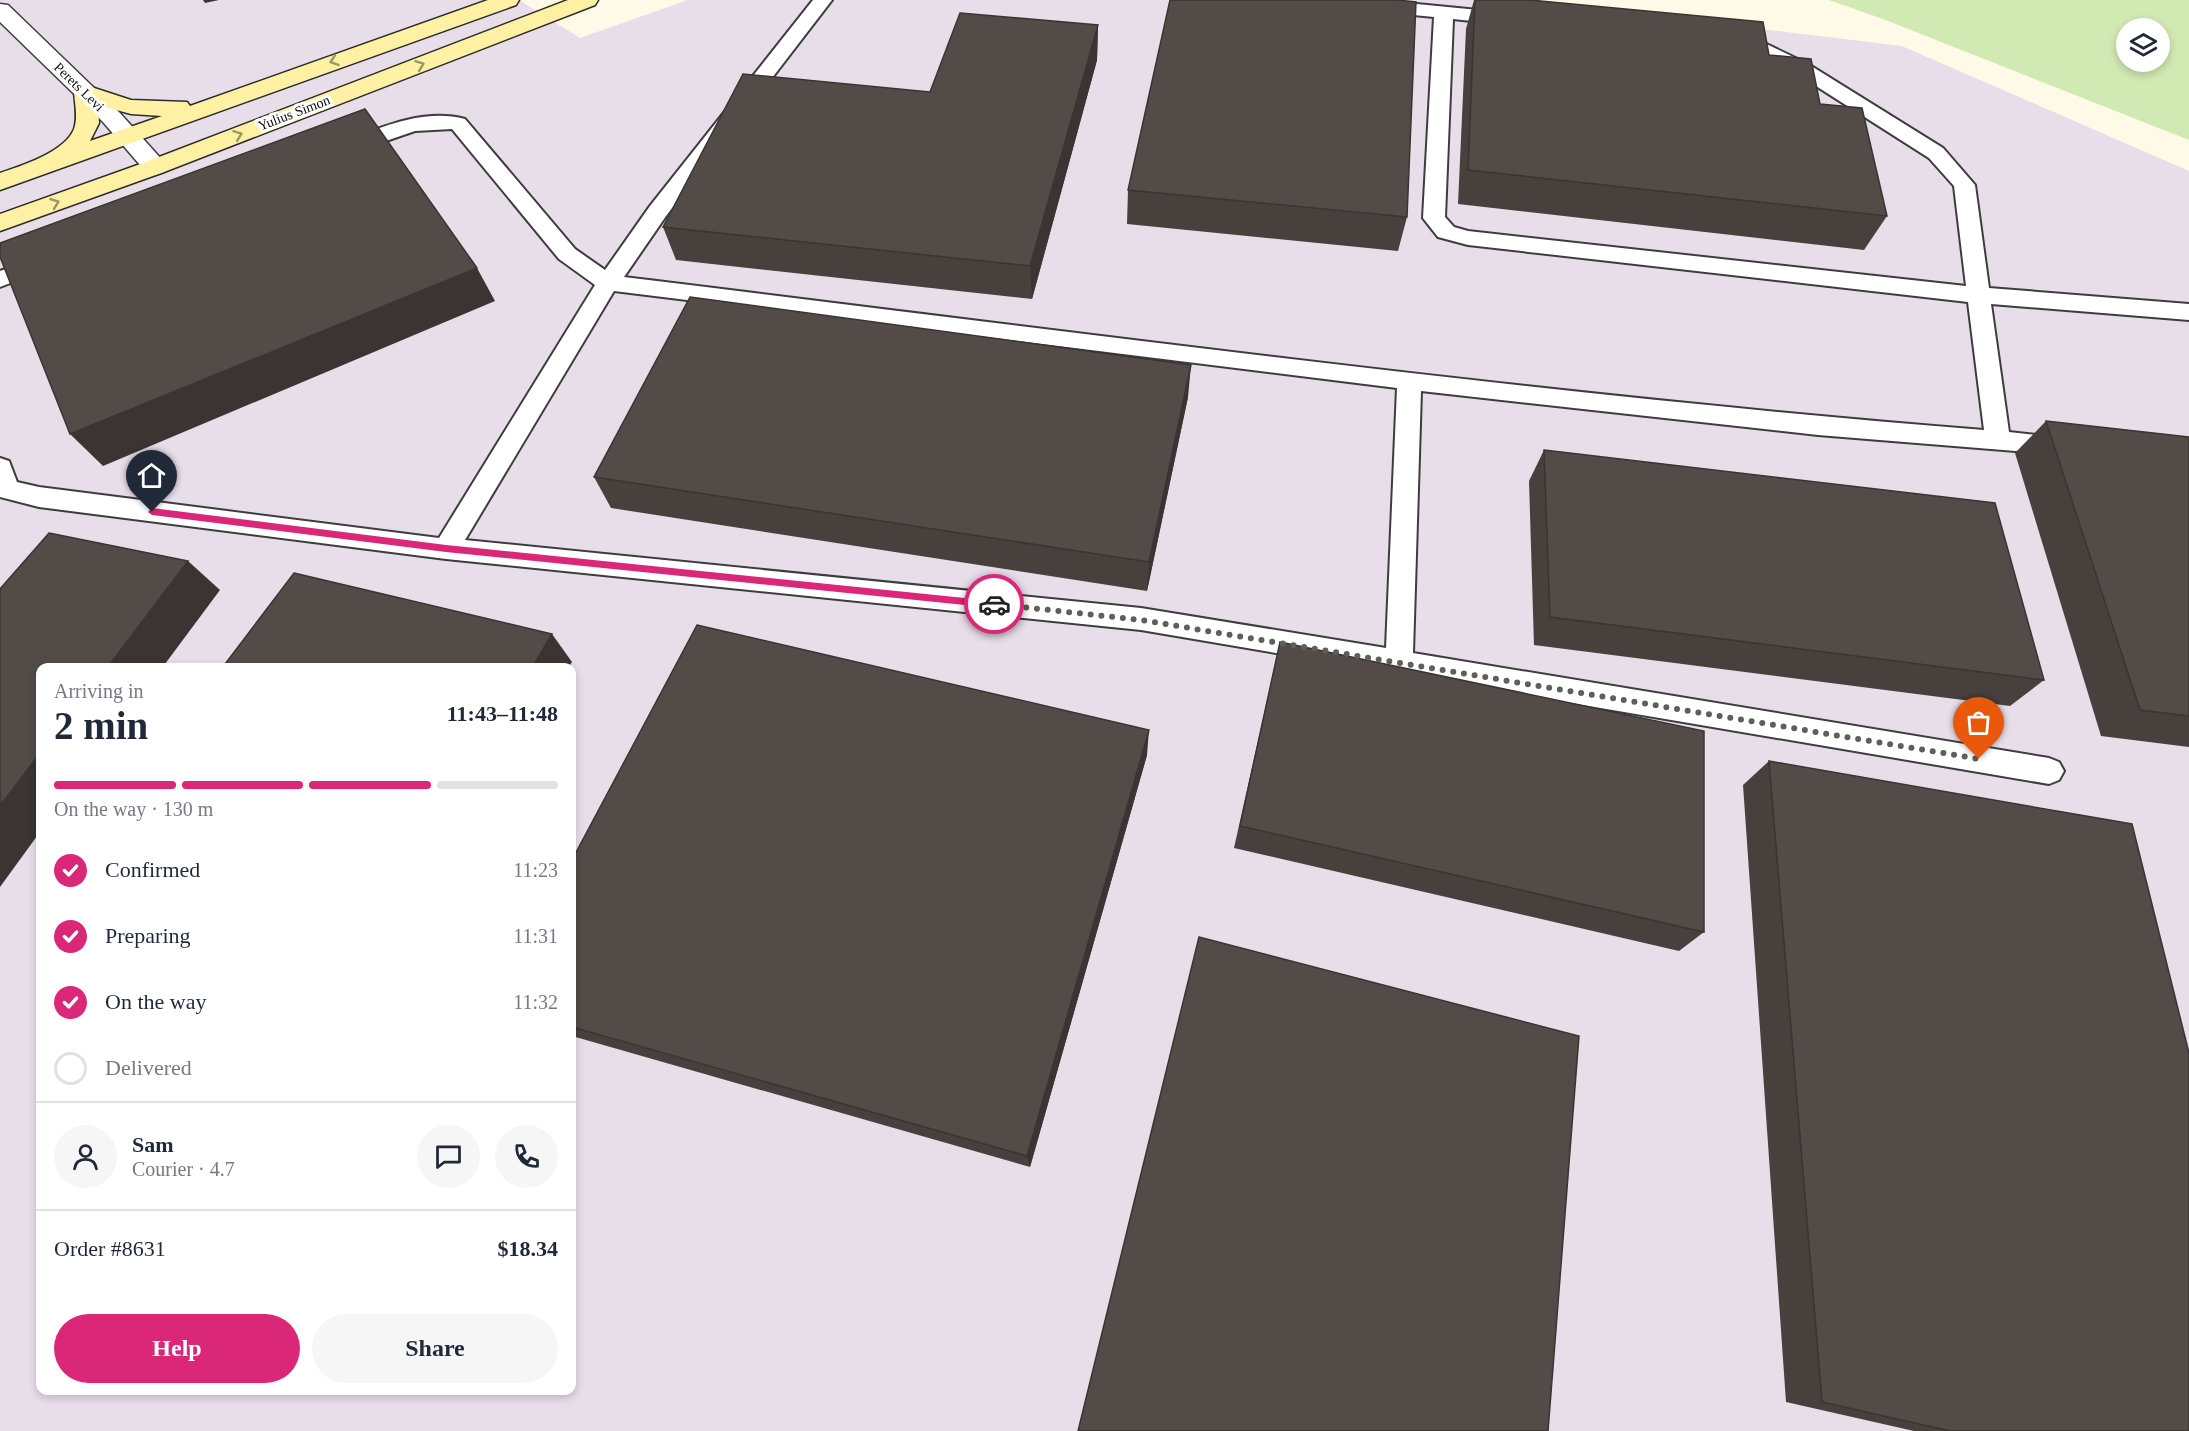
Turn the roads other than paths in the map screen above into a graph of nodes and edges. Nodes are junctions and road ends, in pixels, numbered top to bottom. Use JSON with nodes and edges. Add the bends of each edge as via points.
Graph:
{"nodes":[{"id":1,"x":508,"y":0,"type":"edge"},
{"id":2,"x":587,"y":0,"type":"edge"},
{"id":3,"x":821,"y":0,"type":"edge"},
{"id":4,"x":1320,"y":0,"type":"edge"},
{"id":5,"x":0,"y":10,"type":"edge"},
{"id":6,"x":1444,"y":13,"type":"junction"},
{"id":7,"x":1526,"y":21,"type":"edge"},
{"id":8,"x":1716,"y":41,"type":"edge"},
{"id":9,"x":85,"y":92,"type":"junction"},
{"id":10,"x":240,"y":94,"type":"junction"},
{"id":11,"x":128,"y":135,"type":"junction"},
{"id":12,"x":324,"y":157,"type":"edge"},
{"id":13,"x":155,"y":167,"type":"junction"},
{"id":14,"x":40,"y":168,"type":"junction"},
{"id":15,"x":0,"y":182,"type":"edge"},
{"id":16,"x":0,"y":223,"type":"edge"},
{"id":17,"x":66,"y":254,"type":"edge"},
{"id":18,"x":0,"y":279,"type":"edge"},
{"id":19,"x":608,"y":283,"type":"junction"},
{"id":20,"x":1979,"y":295,"type":"junction"},
{"id":21,"x":2189,"y":312,"type":"edge"},
{"id":22,"x":1409,"y":381,"type":"junction"},
{"id":23,"x":1998,"y":440,"type":"junction"},
{"id":24,"x":2091,"y":449,"type":"edge"},
{"id":25,"x":0,"y":468,"type":"edge"},
{"id":26,"x":446,"y":549,"type":"junction"},
{"id":27,"x":1399,"y":662,"type":"junction"},
{"id":28,"x":2049,"y":771,"type":"dead end"}],
"edges":[{"from":1,"to":10,"type":"street","one_way":true},
{"from":13,"to":2,"type":"street","name":"Yulius Simon","one_way":true},
{"from":3,"to":19,"type":"lane","via":[[658,211]]},
{"from":4,"to":6,"type":"lane"},
{"from":5,"to":9,"type":"street","name":"Perets Levi"},
{"from":6,"to":7,"type":"lane"},
{"from":6,"to":20,"type":"lane","via":[[1434,218],[1446,232],[1468,238]]},
{"from":8,"to":20,"type":"lane","via":[[1751,44],[1801,68],[1936,153],[1964,185]]},
{"from":9,"to":10,"type":"street","via":[[115,105],[154,110]]},
{"from":9,"to":11,"type":"street","name":"Perets Levi"},
{"from":9,"to":14,"type":"street","via":[[89,125],[84,136]]},
{"from":10,"to":11,"type":"street"},
{"from":11,"to":13,"type":"street","name":"Perets Levi"},
{"from":11,"to":14,"type":"street"},
{"from":12,"to":19,"type":"lane","via":[[414,123],[458,123],[567,255]]},
{"from":16,"to":13,"type":"street","name":"Yulius Simon","one_way":true},
{"from":14,"to":15,"type":"street"},
{"from":17,"to":18,"type":"lane"},
{"from":19,"to":22,"type":"lane"},
{"from":19,"to":26,"type":"lane"},
{"from":20,"to":21,"type":"lane"},
{"from":20,"to":23,"type":"lane"},
{"from":22,"to":23,"type":"lane","via":[[1818,426]]},
{"from":22,"to":27,"type":"lane"},
{"from":23,"to":24,"type":"lane"},
{"from":25,"to":26,"type":"lane","via":[[7,489],[39,497]]},
{"from":26,"to":27,"type":"lane","via":[[1141,620]]},
{"from":27,"to":28,"type":"lane"}]}
